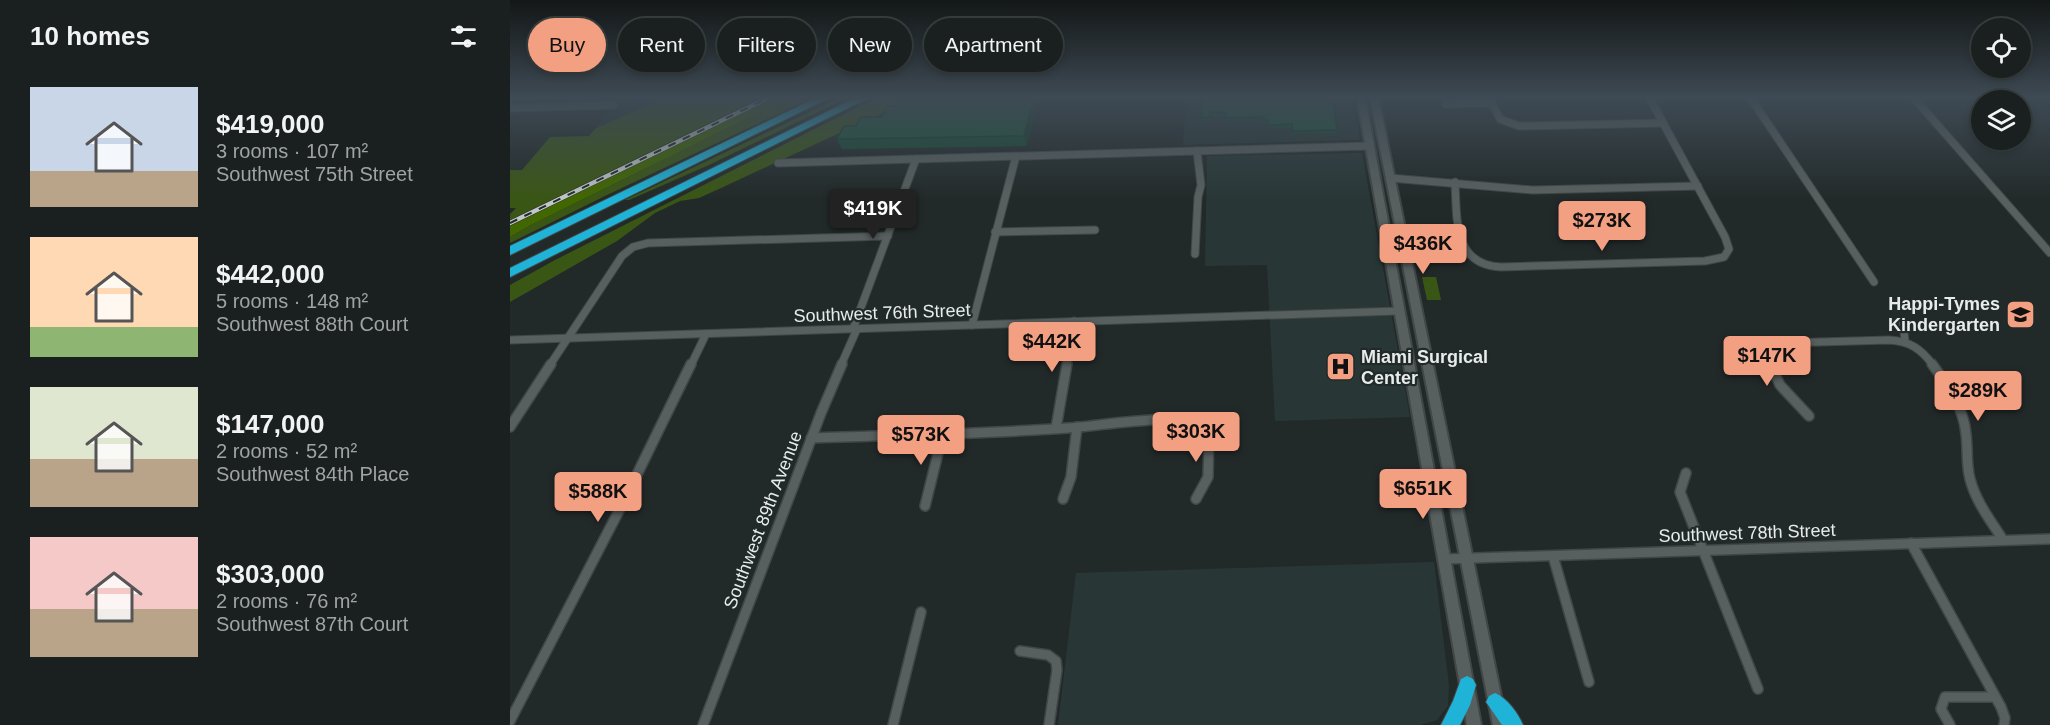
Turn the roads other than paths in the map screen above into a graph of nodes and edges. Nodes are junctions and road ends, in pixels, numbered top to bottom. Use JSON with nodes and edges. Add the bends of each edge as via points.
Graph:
{"nodes":[{"id":1,"x":757,"y":131,"type":"edge"},
{"id":2,"x":796,"y":131,"type":"edge"},
{"id":3,"x":1367,"y":131,"type":"edge"},
{"id":4,"x":1381,"y":131,"type":"edge"},
{"id":5,"x":1667,"y":131,"type":"edge"},
{"id":6,"x":1773,"y":131,"type":"edge"},
{"id":7,"x":1942,"y":131,"type":"edge"},
{"id":8,"x":1369,"y":146,"type":"junction"},
{"id":9,"x":1197,"y":151,"type":"junction"},
{"id":10,"x":1016,"y":156,"type":"junction"},
{"id":11,"x":916,"y":159,"type":"junction"},
{"id":12,"x":778,"y":163,"type":"dead end"},
{"id":13,"x":728,"y":164,"type":"junction"},
{"id":14,"x":1390,"y":178,"type":"junction"},
{"id":15,"x":1376,"y":182,"type":"junction"},
{"id":16,"x":1455,"y":182,"type":"junction"},
{"id":17,"x":1698,"y":186,"type":"junction"},
{"id":18,"x":1095,"y":230,"type":"dead end"},
{"id":19,"x":996,"y":232,"type":"junction"},
{"id":20,"x":1385,"y":234,"type":"junction"},
{"id":21,"x":888,"y":236,"type":"junction"},
{"id":22,"x":1403,"y":246,"type":"junction"},
{"id":23,"x":510,"y":251,"type":"edge"},
{"id":24,"x":2050,"y":253,"type":"edge"},
{"id":25,"x":1195,"y":254,"type":"dead end"},
{"id":26,"x":510,"y":273,"type":"edge"},
{"id":27,"x":510,"y":282,"type":"edge"},
{"id":28,"x":1874,"y":282,"type":"dead end"},
{"id":29,"x":1415,"y":310,"type":"junction"},
{"id":30,"x":1398,"y":311,"type":"junction"},
{"id":31,"x":1074,"y":321,"type":"junction"},
{"id":32,"x":1903,"y":323,"type":"dead end"},
{"id":33,"x":972,"y":325,"type":"junction"},
{"id":34,"x":855,"y":329,"type":"junction"},
{"id":35,"x":706,"y":334,"type":"junction"},
{"id":36,"x":568,"y":339,"type":"junction"},
{"id":37,"x":510,"y":340,"type":"edge"},
{"id":38,"x":1905,"y":341,"type":"junction"},
{"id":39,"x":1809,"y":416,"type":"dead end"},
{"id":40,"x":1419,"y":418,"type":"junction"},
{"id":41,"x":1438,"y":418,"type":"junction"},
{"id":42,"x":510,"y":427,"type":"edge"},
{"id":43,"x":1056,"y":428,"type":"junction"},
{"id":44,"x":1077,"y":428,"type":"junction"},
{"id":45,"x":943,"y":433,"type":"junction"},
{"id":46,"x":811,"y":438,"type":"junction"},
{"id":47,"x":1686,"y":473,"type":"dead end"},
{"id":48,"x":1063,"y":499,"type":"dead end"},
{"id":49,"x":1196,"y":499,"type":"dead end"},
{"id":50,"x":925,"y":506,"type":"dead end"},
{"id":51,"x":2050,"y":539,"type":"edge"},
{"id":52,"x":2003,"y":540,"type":"junction"},
{"id":53,"x":1911,"y":543,"type":"junction"},
{"id":54,"x":1703,"y":551,"type":"junction"},
{"id":55,"x":1553,"y":556,"type":"junction"},
{"id":56,"x":1465,"y":558,"type":"junction"},
{"id":57,"x":1445,"y":559,"type":"junction"},
{"id":58,"x":921,"y":612,"type":"dead end"},
{"id":59,"x":1020,"y":651,"type":"dead end"},
{"id":60,"x":1589,"y":682,"type":"dead end"},
{"id":61,"x":1467,"y":685,"type":"junction"},
{"id":62,"x":1758,"y":689,"type":"dead end"},
{"id":63,"x":1995,"y":697,"type":"junction"},
{"id":64,"x":1495,"y":702,"type":"junction"},
{"id":65,"x":510,"y":721,"type":"edge"},
{"id":66,"x":703,"y":725,"type":"edge"},
{"id":67,"x":893,"y":725,"type":"edge"},
{"id":68,"x":1049,"y":725,"type":"edge"},
{"id":69,"x":1450,"y":725,"type":"edge"},
{"id":70,"x":1474,"y":725,"type":"edge"},
{"id":71,"x":1500,"y":725,"type":"edge"},
{"id":72,"x":1514,"y":725,"type":"edge"},
{"id":73,"x":1950,"y":725,"type":"edge"},
{"id":74,"x":2004,"y":725,"type":"edge"}],
"edges":[{"from":1,"to":23,"type":"highway"},
{"from":2,"to":13,"type":"highway"},
{"from":3,"to":8,"type":"main road"},
{"from":4,"to":14,"type":"main road"},
{"from":5,"to":17,"type":"street"},
{"from":6,"to":28,"type":"street"},
{"from":7,"to":24,"type":"street"},
{"from":8,"to":9,"type":"street"},
{"from":8,"to":15,"type":"main road"},
{"from":9,"to":10,"type":"street"},
{"from":9,"to":25,"type":"street","via":[[1202,185]]},
{"from":10,"to":11,"type":"street"},
{"from":10,"to":19,"type":"street"},
{"from":11,"to":12,"type":"street"},
{"from":11,"to":21,"type":"street","name":"Southwest 89th Avenue"},
{"from":13,"to":26,"type":"highway"},
{"from":13,"to":27,"type":"highway","via":[[715,175]]},
{"from":14,"to":15,"type":"main road"},
{"from":14,"to":16,"type":"street"},
{"from":14,"to":22,"type":"main road"},
{"from":15,"to":20,"type":"main road"},
{"from":16,"to":17,"type":"street","via":[[1533,190]]},
{"from":16,"to":17,"type":"street","via":[[1467,252],[1484,265],[1501,267],[1720,258],[1728,253],[1725,237]]},
{"from":18,"to":19,"type":"street"},
{"from":19,"to":33,"type":"street"},
{"from":20,"to":22,"type":"main road"},
{"from":20,"to":30,"type":"main road"},
{"from":21,"to":34,"type":"street","name":"Southwest 89th Avenue"},
{"from":21,"to":36,"type":"street","via":[[648,243],[630,248]]},
{"from":22,"to":29,"type":"main road"},
{"from":29,"to":30,"type":"main road"},
{"from":29,"to":41,"type":"main road"},
{"from":30,"to":31,"type":"street","name":"Southwest 76th Street"},
{"from":30,"to":40,"type":"main road"},
{"from":31,"to":33,"type":"street","name":"Southwest 76th Street"},
{"from":31,"to":43,"type":"street"},
{"from":32,"to":38,"type":"street"},
{"from":33,"to":34,"type":"street","name":"Southwest 76th Street"},
{"from":34,"to":35,"type":"street","name":"Southwest 76th Street"},
{"from":34,"to":46,"type":"street","name":"Southwest 89th Avenue"},
{"from":35,"to":36,"type":"street","name":"Southwest 76th Street"},
{"from":35,"to":65,"type":"street"},
{"from":36,"to":37,"type":"street","name":"Southwest 76th Street"},
{"from":36,"to":42,"type":"street"},
{"from":38,"to":39,"type":"street","via":[[1788,343],[1770,348],[1769,362],[1782,386],[1795,405]]},
{"from":38,"to":52,"type":"street","via":[[1926,356],[1961,411],[1967,432],[1969,478]]},
{"from":40,"to":41,"type":"main road"},
{"from":40,"to":57,"type":"main road"},
{"from":41,"to":56,"type":"main road"},
{"from":43,"to":44,"type":"street"},
{"from":43,"to":45,"type":"street"},
{"from":44,"to":48,"type":"street","via":[[1071,477]]},
{"from":44,"to":49,"type":"street","via":[[1138,422],[1205,424],[1209,433],[1209,477]]},
{"from":45,"to":46,"type":"street"},
{"from":45,"to":50,"type":"street"},
{"from":46,"to":66,"type":"street","name":"Southwest 89th Avenue"},
{"from":47,"to":54,"type":"street","via":[[1680,492]]},
{"from":51,"to":52,"type":"street","name":"Southwest 78th Street"},
{"from":52,"to":53,"type":"street","name":"Southwest 78th Street"},
{"from":53,"to":54,"type":"street","name":"Southwest 78th Street"},
{"from":53,"to":63,"type":"street"},
{"from":54,"to":55,"type":"street","name":"Southwest 78th Street"},
{"from":54,"to":62,"type":"street"},
{"from":55,"to":56,"type":"street","name":"Southwest 78th Street"},
{"from":55,"to":60,"type":"street"},
{"from":56,"to":57,"type":"street","name":"Southwest 78th Street"},
{"from":56,"to":64,"type":"main road"},
{"from":57,"to":61,"type":"main road"},
{"from":58,"to":67,"type":"street"},
{"from":59,"to":68,"type":"street","via":[[1048,655],[1056,661]]},
{"from":61,"to":69,"type":"highway"},
{"from":61,"to":70,"type":"main road"},
{"from":63,"to":73,"type":"street","via":[[1945,697],[1942,713]]},
{"from":63,"to":74,"type":"street"},
{"from":64,"to":71,"type":"main road"},
{"from":64,"to":72,"type":"highway"}]}
